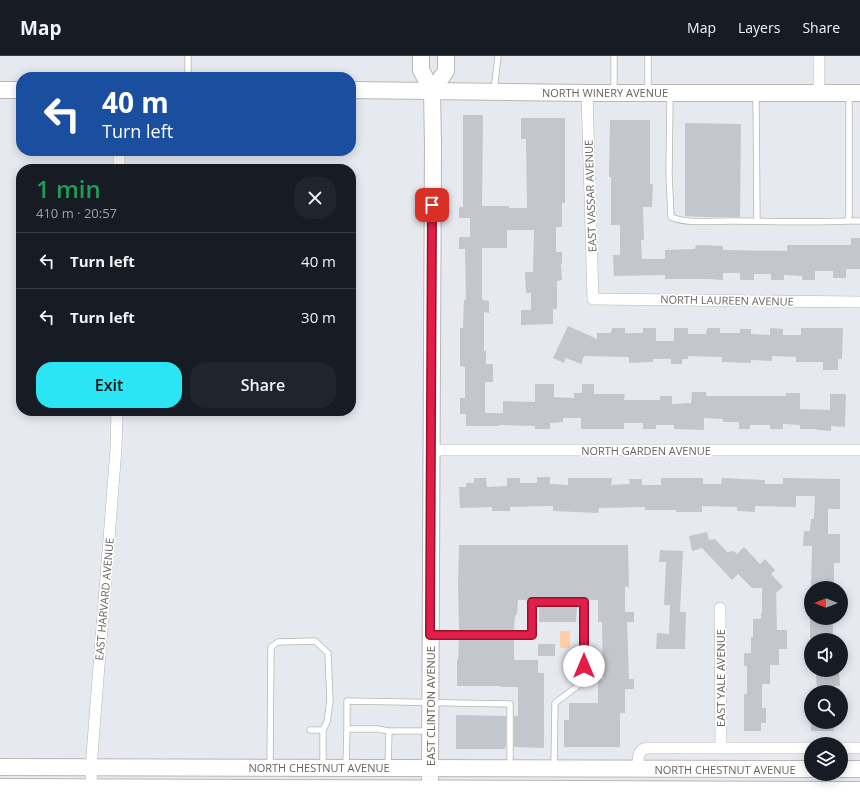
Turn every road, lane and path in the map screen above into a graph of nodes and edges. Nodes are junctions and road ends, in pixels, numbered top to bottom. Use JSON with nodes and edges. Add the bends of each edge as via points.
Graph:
{"nodes":[{"id":1,"x":188,"y":56,"type":"edge"},
{"id":2,"x":421,"y":56,"type":"edge"},
{"id":3,"x":446,"y":56,"type":"edge"},
{"id":4,"x":498,"y":56,"type":"edge"},
{"id":5,"x":614,"y":56,"type":"edge"},
{"id":6,"x":648,"y":56,"type":"edge"},
{"id":7,"x":819,"y":56,"type":"edge"},
{"id":8,"x":188,"y":72,"type":"edge"},
{"id":9,"x":0,"y":90,"type":"edge"},
{"id":10,"x":16,"y":90,"type":"edge"},
{"id":11,"x":356,"y":90,"type":"edge"},
{"id":12,"x":432,"y":91,"type":"junction"},
{"id":13,"x":494,"y":91,"type":"junction"},
{"id":14,"x":614,"y":92,"type":"junction"},
{"id":15,"x":648,"y":92,"type":"junction"},
{"id":16,"x":587,"y":93,"type":"junction"},
{"id":17,"x":670,"y":93,"type":"junction"},
{"id":18,"x":756,"y":93,"type":"junction"},
{"id":19,"x":819,"y":93,"type":"junction"},
{"id":20,"x":854,"y":93,"type":"edge"},
{"id":21,"x":848,"y":221,"type":"junction"},
{"id":22,"x":860,"y":221,"type":"edge"},
{"id":23,"x":757,"y":222,"type":"junction"},
{"id":24,"x":593,"y":299,"type":"joint"},
{"id":25,"x":860,"y":302,"type":"edge"},
{"id":26,"x":117,"y":416,"type":"edge"},
{"id":27,"x":431,"y":450,"type":"junction"},
{"id":28,"x":860,"y":450,"type":"edge"},
{"id":29,"x":720,"y":608,"type":"dead end"},
{"id":30,"x":430,"y":635,"type":"junction"},
{"id":31,"x":430,"y":702,"type":"junction"},
{"id":32,"x":347,"y":729,"type":"junction"},
{"id":33,"x":310,"y":730,"type":"dead end"},
{"id":34,"x":323,"y":730,"type":"junction"},
{"id":35,"x":389,"y":731,"type":"junction"},
{"id":36,"x":430,"y":731,"type":"junction"},
{"id":37,"x":721,"y":748,"type":"junction"},
{"id":38,"x":804,"y":748,"type":"edge"},
{"id":39,"x":848,"y":748,"type":"edge"},
{"id":40,"x":860,"y":748,"type":"edge"},
{"id":41,"x":0,"y":767,"type":"edge"},
{"id":42,"x":91,"y":767,"type":"junction"},
{"id":43,"x":270,"y":767,"type":"junction"},
{"id":44,"x":323,"y":767,"type":"junction"},
{"id":45,"x":346,"y":767,"type":"junction"},
{"id":46,"x":388,"y":768,"type":"junction"},
{"id":47,"x":430,"y":768,"type":"junction"},
{"id":48,"x":510,"y":768,"type":"junction"},
{"id":49,"x":554,"y":768,"type":"junction"},
{"id":50,"x":638,"y":768,"type":"junction"},
{"id":51,"x":804,"y":769,"type":"edge"},
{"id":52,"x":848,"y":769,"type":"edge"},
{"id":53,"x":860,"y":769,"type":"edge"},
{"id":54,"x":0,"y":787,"type":"edge"},
{"id":55,"x":91,"y":787,"type":"junction"},
{"id":56,"x":860,"y":790,"type":"edge"},
{"id":57,"x":342,"y":791,"type":"edge"},
{"id":58,"x":430,"y":791,"type":"edge"},
{"id":59,"x":472,"y":791,"type":"edge"},
{"id":60,"x":525,"y":791,"type":"edge"},
{"id":61,"x":551,"y":791,"type":"edge"},
{"id":62,"x":603,"y":791,"type":"edge"}],
"edges":[{"from":1,"to":8,"type":"lane"},
{"from":2,"to":12,"type":"main road","via":[[421,70]]},
{"from":3,"to":12,"type":"main road","via":[[446,71]]},
{"from":4,"to":13,"type":"lane"},
{"from":5,"to":14,"type":"lane"},
{"from":6,"to":15,"type":"lane"},
{"from":7,"to":19,"type":"street"},
{"from":9,"to":10,"type":"main road"},
{"from":11,"to":12,"type":"main road","name":"NORTH WINERY AVENUE"},
{"from":12,"to":13,"type":"main road","name":"NORTH WINERY AVENUE"},
{"from":12,"to":27,"type":"main road","name":"EAST CLINTON AVENUE"},
{"from":13,"to":16,"type":"main road","name":"NORTH WINERY AVENUE"},
{"from":14,"to":15,"type":"main road","name":"NORTH WINERY AVENUE"},
{"from":14,"to":16,"type":"main road","name":"NORTH WINERY AVENUE"},
{"from":15,"to":17,"type":"main road","name":"NORTH WINERY AVENUE"},
{"from":16,"to":24,"type":"street","name":"EAST VASSAR AVENUE"},
{"from":17,"to":18,"type":"main road","name":"NORTH WINERY AVENUE"},
{"from":17,"to":23,"type":"lane","via":[[671,217],[678,220]]},
{"from":18,"to":19,"type":"main road","name":"NORTH WINERY AVENUE"},
{"from":18,"to":23,"type":"lane"},
{"from":19,"to":20,"type":"main road","name":"NORTH WINERY AVENUE"},
{"from":20,"to":21,"type":"lane"},
{"from":21,"to":22,"type":"lane"},
{"from":21,"to":23,"type":"lane"},
{"from":24,"to":25,"type":"street","name":"NORTH LAUREEN AVENUE"},
{"from":26,"to":42,"type":"street","name":"EAST HARVARD AVENUE"},
{"from":27,"to":28,"type":"street","name":"NORTH GARDEN AVENUE"},
{"from":27,"to":30,"type":"main road","name":"EAST CLINTON AVENUE"},
{"from":29,"to":37,"type":"street","name":"EAST YALE AVENUE"},
{"from":30,"to":31,"type":"main road","name":"EAST CLINTON AVENUE"},
{"from":30,"to":49,"type":"lane","via":[[532,635],[532,602],[584,602],[583,682],[554,703]]},
{"from":31,"to":32,"type":"lane","via":[[347,701]]},
{"from":31,"to":36,"type":"main road","name":"EAST CLINTON AVENUE"},
{"from":31,"to":48,"type":"lane","via":[[510,704]]},
{"from":32,"to":35,"type":"lane"},
{"from":32,"to":45,"type":"lane"},
{"from":33,"to":34,"type":"lane"},
{"from":34,"to":43,"type":"lane","via":[[327,722],[330,701],[328,653],[315,641],[278,642],[271,647]]},
{"from":34,"to":44,"type":"lane"},
{"from":35,"to":36,"type":"lane"},
{"from":35,"to":46,"type":"lane"},
{"from":36,"to":47,"type":"main road","name":"EAST CLINTON AVENUE"},
{"from":37,"to":38,"type":"street","name":"NORTH CHESTNUT AVENUE"},
{"from":37,"to":50,"type":"street","name":"NORTH CHESTNUT AVENUE","via":[[644,748],[640,752]]},
{"from":39,"to":40,"type":"street"},
{"from":41,"to":42,"type":"main road","name":"NORTH CHESTNUT AVENUE"},
{"from":42,"to":43,"type":"main road","name":"NORTH CHESTNUT AVENUE"},
{"from":42,"to":55,"type":"street","name":"EAST HARVARD AVENUE"},
{"from":43,"to":44,"type":"main road","name":"NORTH CHESTNUT AVENUE"},
{"from":44,"to":45,"type":"main road","name":"NORTH CHESTNUT AVENUE"},
{"from":45,"to":46,"type":"main road","name":"NORTH CHESTNUT AVENUE"},
{"from":46,"to":47,"type":"main road","name":"NORTH CHESTNUT AVENUE"},
{"from":47,"to":48,"type":"main road","name":"NORTH CHESTNUT AVENUE"},
{"from":47,"to":58,"type":"main road","name":"EAST CLINTON AVENUE"},
{"from":48,"to":49,"type":"main road","name":"NORTH CHESTNUT AVENUE"},
{"from":49,"to":50,"type":"main road","name":"NORTH CHESTNUT AVENUE"},
{"from":50,"to":51,"type":"main road","name":"NORTH CHESTNUT AVENUE"},
{"from":52,"to":53,"type":"main road"},
{"from":54,"to":55,"type":"main road","name":"NORTH CHESTNUT AVENUE"},
{"from":55,"to":57,"type":"main road","name":"NORTH CHESTNUT AVENUE"},
{"from":56,"to":62,"type":"main road","name":"NORTH CHESTNUT AVENUE"},
{"from":57,"to":58,"type":"main road","name":"NORTH CHESTNUT AVENUE"},
{"from":58,"to":59,"type":"main road","name":"NORTH CHESTNUT AVENUE"},
{"from":59,"to":60,"type":"main road","name":"NORTH CHESTNUT AVENUE"},
{"from":60,"to":61,"type":"main road","name":"NORTH CHESTNUT AVENUE"},
{"from":61,"to":62,"type":"main road","name":"NORTH CHESTNUT AVENUE"}]}
